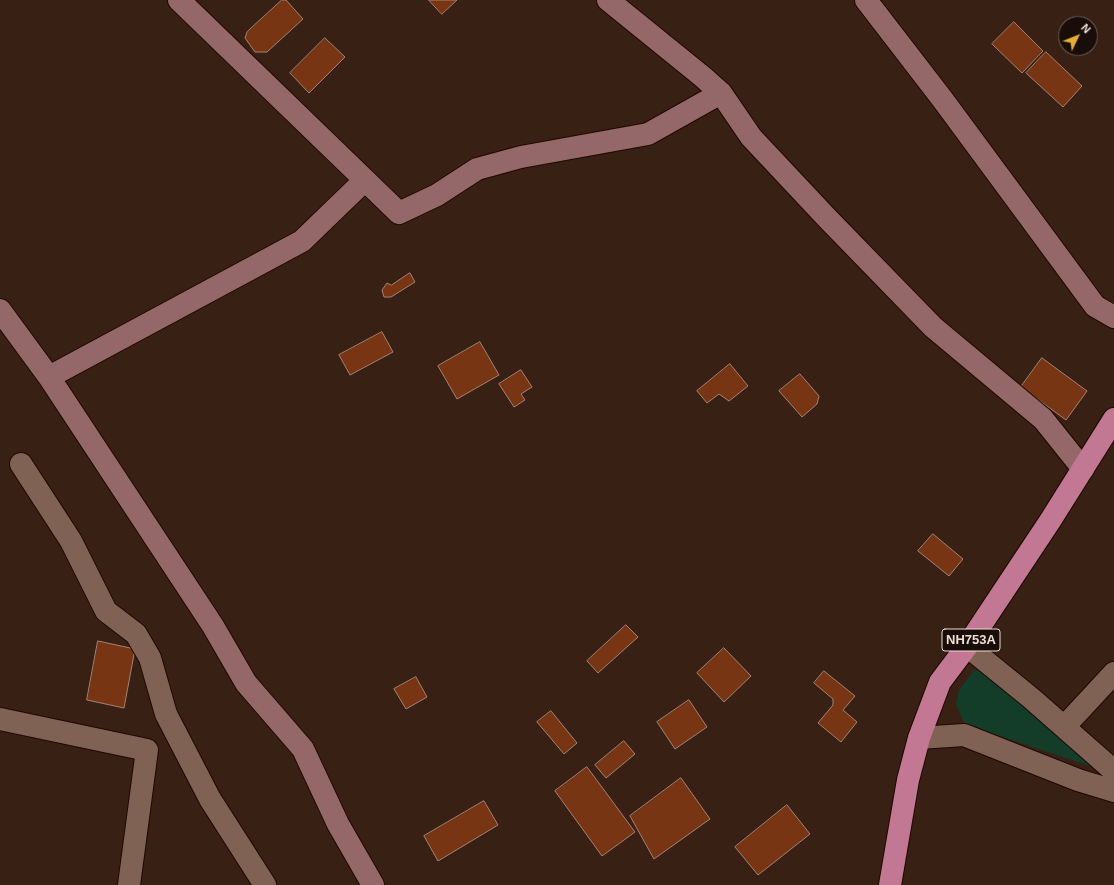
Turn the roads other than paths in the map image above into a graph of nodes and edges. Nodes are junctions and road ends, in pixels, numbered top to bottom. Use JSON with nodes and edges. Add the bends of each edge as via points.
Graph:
{"nodes":[{"id":1,"x":179,"y":0,"type":"edge"},
{"id":2,"x":608,"y":0,"type":"edge"},
{"id":3,"x":866,"y":0,"type":"edge"},
{"id":4,"x":720,"y":94,"type":"junction"},
{"id":5,"x":365,"y":180,"type":"junction"},
{"id":6,"x":0,"y":310,"type":"edge"},
{"id":7,"x":1114,"y":317,"type":"edge"},
{"id":8,"x":49,"y":377,"type":"junction"},
{"id":9,"x":1114,"y":420,"type":"edge"},
{"id":10,"x":21,"y":464,"type":"dead end"},
{"id":11,"x":1083,"y":469,"type":"junction"},
{"id":12,"x":967,"y":646,"type":"junction"},
{"id":13,"x":1114,"y":673,"type":"edge"},
{"id":14,"x":0,"y":719,"type":"edge"},
{"id":15,"x":1064,"y":727,"type":"junction"},
{"id":16,"x":176,"y":733,"type":"junction"},
{"id":17,"x":919,"y":738,"type":"junction"},
{"id":18,"x":147,"y":750,"type":"junction"},
{"id":19,"x":1114,"y":771,"type":"edge"},
{"id":20,"x":1114,"y":791,"type":"edge"},
{"id":21,"x":129,"y":885,"type":"edge"},
{"id":22,"x":265,"y":885,"type":"edge"},
{"id":23,"x":373,"y":885,"type":"edge"},
{"id":24,"x":890,"y":885,"type":"edge"}],
"edges":[{"from":1,"to":5,"type":"street"},
{"from":2,"to":4,"type":"street","via":[[704,77]]},
{"from":3,"to":7,"type":"street","via":[[1095,306]]},
{"from":4,"to":5,"type":"street","via":[[648,134],[520,157],[477,169],[438,195],[399,213]]},
{"from":4,"to":11,"type":"street","via":[[751,137],[827,218],[934,327],[1043,419]]},
{"from":5,"to":8,"type":"street","via":[[302,241]]},
{"from":6,"to":8,"type":"street"},
{"from":8,"to":23,"type":"street","via":[[213,626],[246,683],[303,749],[338,824]]},
{"from":9,"to":11,"type":"highway","number":"NH753A"},
{"from":10,"to":16,"type":"street","via":[[71,541],[106,611],[136,634],[150,658],[166,714]]},
{"from":11,"to":12,"type":"highway","number":"NH753A"},
{"from":12,"to":15,"type":"street"},
{"from":12,"to":17,"type":"highway","number":"NH753A","via":[[940,682]]},
{"from":13,"to":15,"type":"street"},
{"from":14,"to":18,"type":"street"},
{"from":15,"to":19,"type":"street"},
{"from":16,"to":18,"type":"street"},
{"from":16,"to":22,"type":"street","via":[[210,799]]},
{"from":17,"to":20,"type":"street","via":[[964,735],[1078,780]]},
{"from":17,"to":24,"type":"highway","number":"NH753A","via":[[908,780]]},
{"from":18,"to":21,"type":"street"}]}
